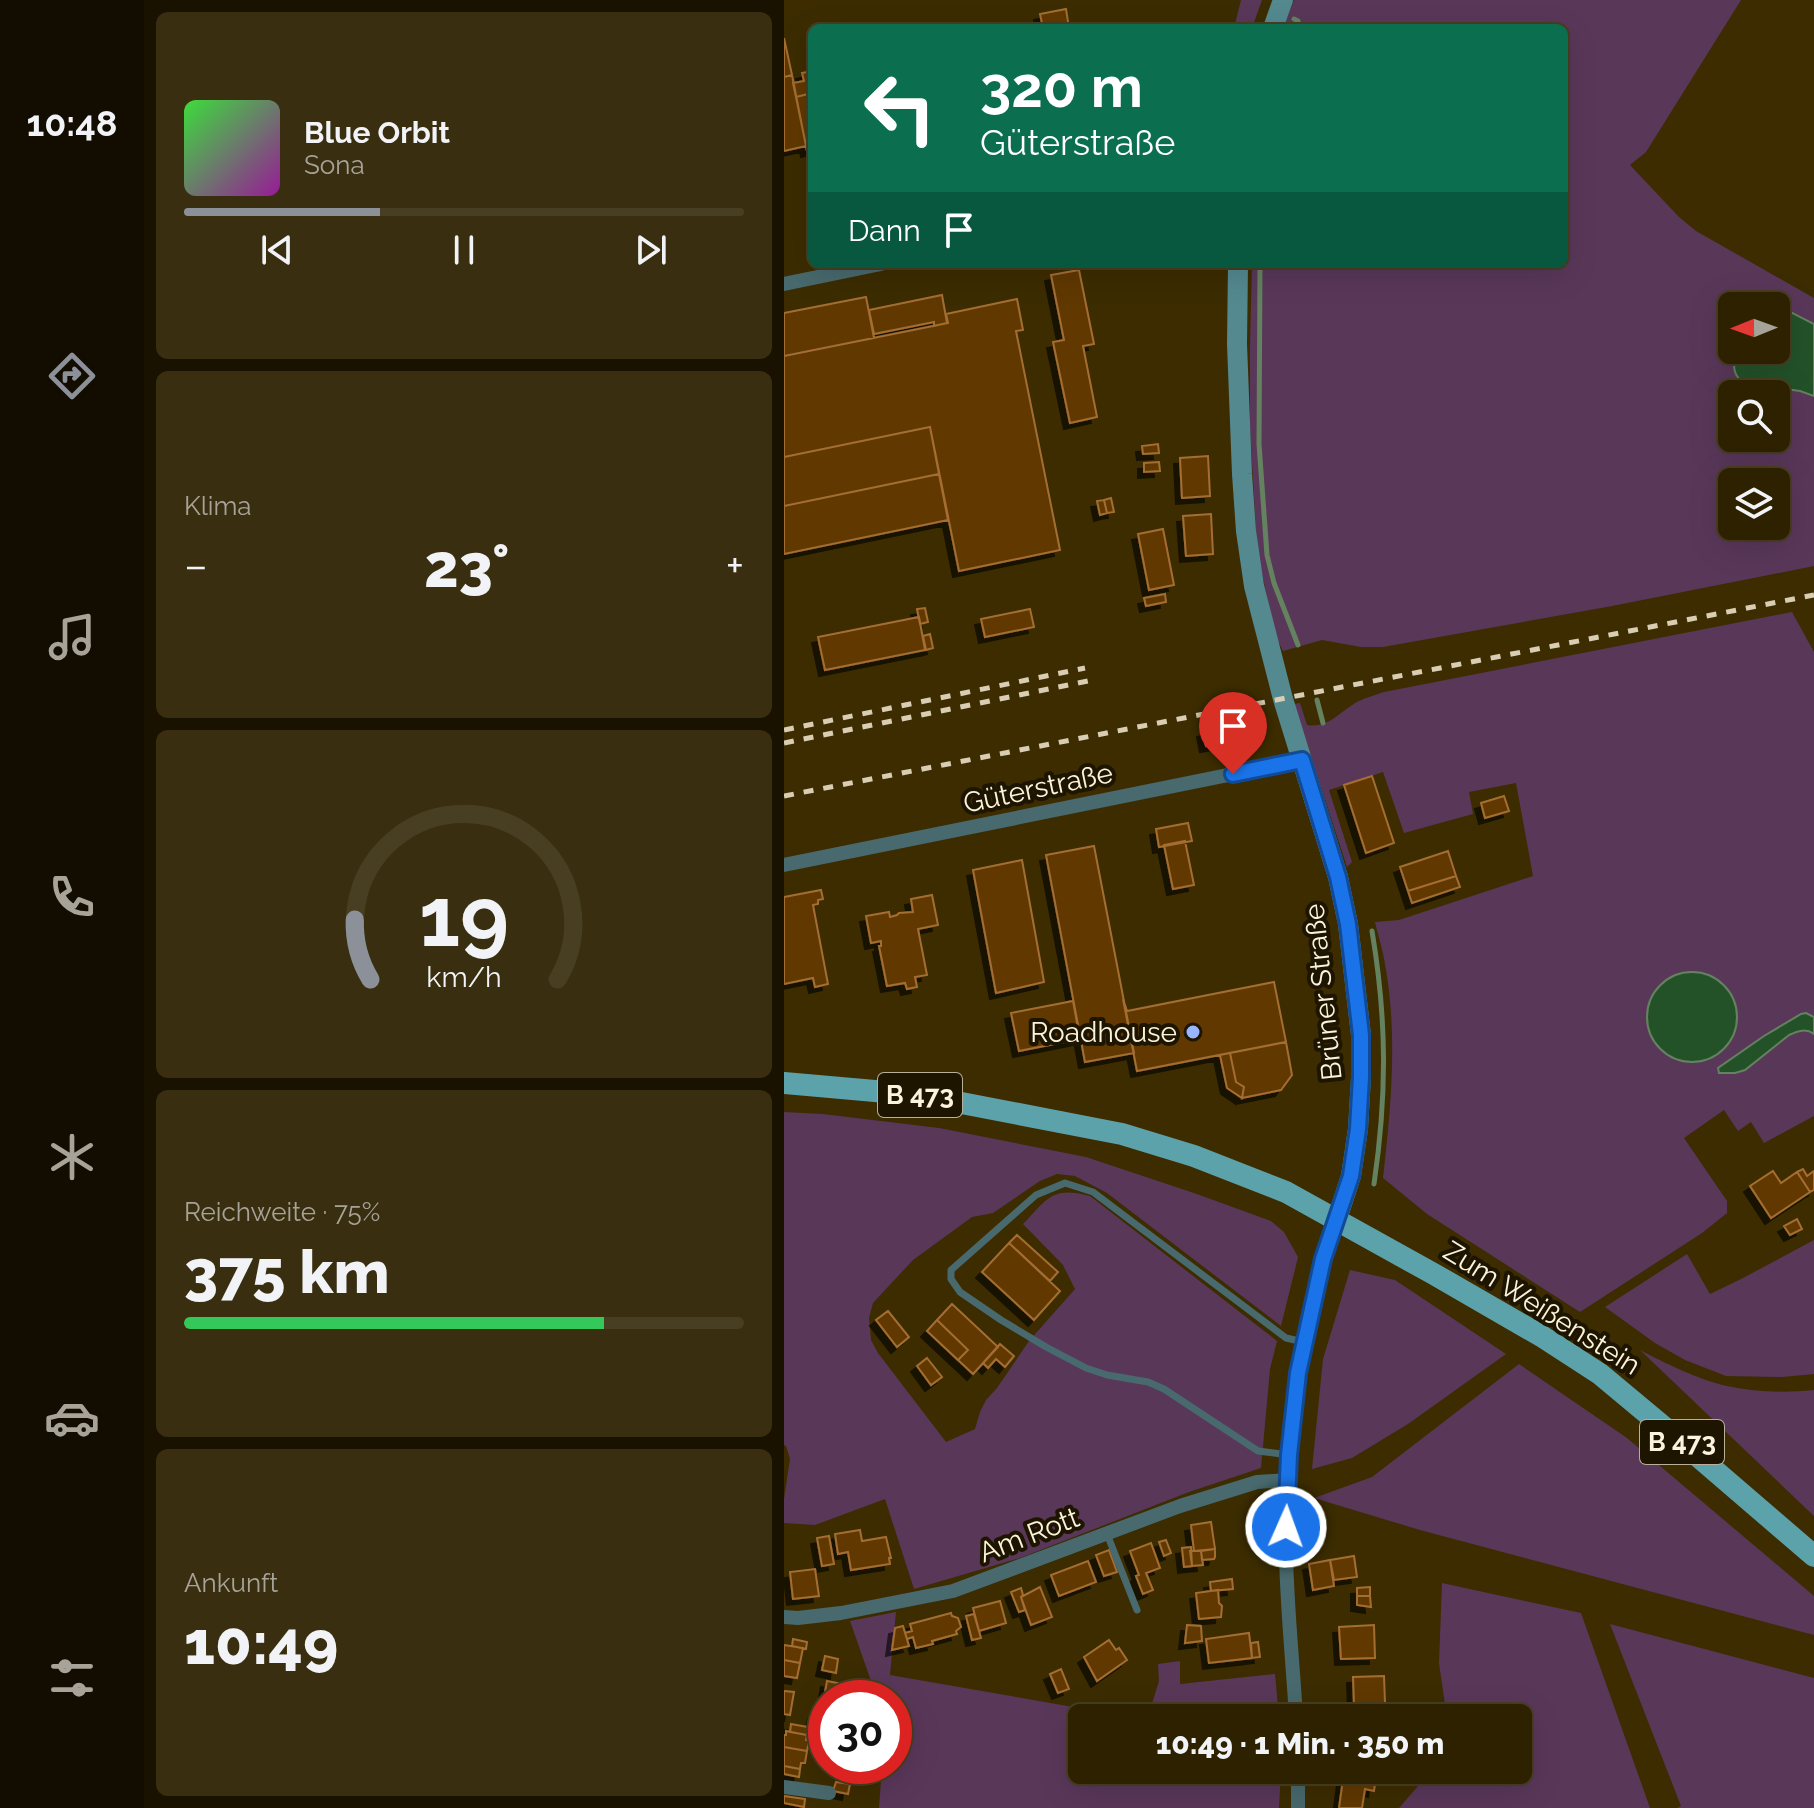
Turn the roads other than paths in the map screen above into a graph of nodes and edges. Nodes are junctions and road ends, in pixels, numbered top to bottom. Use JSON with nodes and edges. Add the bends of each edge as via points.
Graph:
{"nodes":[{"id":1,"x":1283,"y":0,"type":"edge"},
{"id":2,"x":1274,"y":24,"type":"edge"},
{"id":3,"x":862,"y":268,"type":"edge"},
{"id":4,"x":1238,"y":268,"type":"edge"},
{"id":5,"x":784,"y":284,"type":"edge"},
{"id":6,"x":1302,"y":760,"type":"junction"},
{"id":7,"x":784,"y":865,"type":"edge"},
{"id":8,"x":784,"y":1083,"type":"edge"},
{"id":9,"x":1337,"y":1219,"type":"junction"},
{"id":10,"x":1304,"y":1342,"type":"junction"},
{"id":11,"x":1289,"y":1455,"type":"junction"},
{"id":12,"x":1288,"y":1480,"type":"junction"},
{"id":13,"x":1107,"y":1533,"type":"junction"},
{"id":14,"x":1814,"y":1556,"type":"edge"},
{"id":15,"x":1137,"y":1610,"type":"dead end"},
{"id":16,"x":784,"y":1617,"type":"edge"},
{"id":17,"x":1295,"y":1704,"type":"edge"},
{"id":18,"x":1298,"y":1784,"type":"edge"},
{"id":19,"x":784,"y":1787,"type":"edge"},
{"id":20,"x":829,"y":1793,"type":"dead end"},
{"id":21,"x":1298,"y":1808,"type":"edge"}],
"edges":[{"from":1,"to":2,"type":"main road"},
{"from":3,"to":5,"type":"street"},
{"from":4,"to":6,"type":"main road","name":"Brüner Straße","via":[[1246,531],[1254,586]]},
{"from":6,"to":7,"type":"street","name":"Güterstraße"},
{"from":6,"to":9,"type":"main road","name":"Brüner Straße","via":[[1338,877],[1361,1035],[1358,1129]]},
{"from":8,"to":9,"type":"main road","number":"B 473","via":[[920,1095],[1122,1134],[1286,1192]]},
{"from":9,"to":10,"type":"street","name":"Brüner Straße"},
{"from":9,"to":14,"type":"main road","name":"Zum Weißenstein","number":"B 473","via":[[1600,1374]]},
{"from":10,"to":11,"type":"street","name":"Brüner Straße"},
{"from":10,"to":11,"type":"lane","via":[[1286,1338],[1093,1192],[1065,1183],[1036,1195],[951,1270],[960,1292],[1046,1347],[1086,1368],[1164,1389],[1258,1451]]},
{"from":11,"to":12,"type":"street","name":"Brüner Straße"},
{"from":12,"to":13,"type":"street","name":"Am Rott","via":[[1257,1482]]},
{"from":12,"to":17,"type":"street","name":"Brüner Straße","via":[[1286,1553]]},
{"from":13,"to":15,"type":"lane"},
{"from":13,"to":16,"type":"street","name":"Am Rott","via":[[953,1591],[841,1613]]},
{"from":18,"to":21,"type":"street"},
{"from":19,"to":20,"type":"street"}]}
